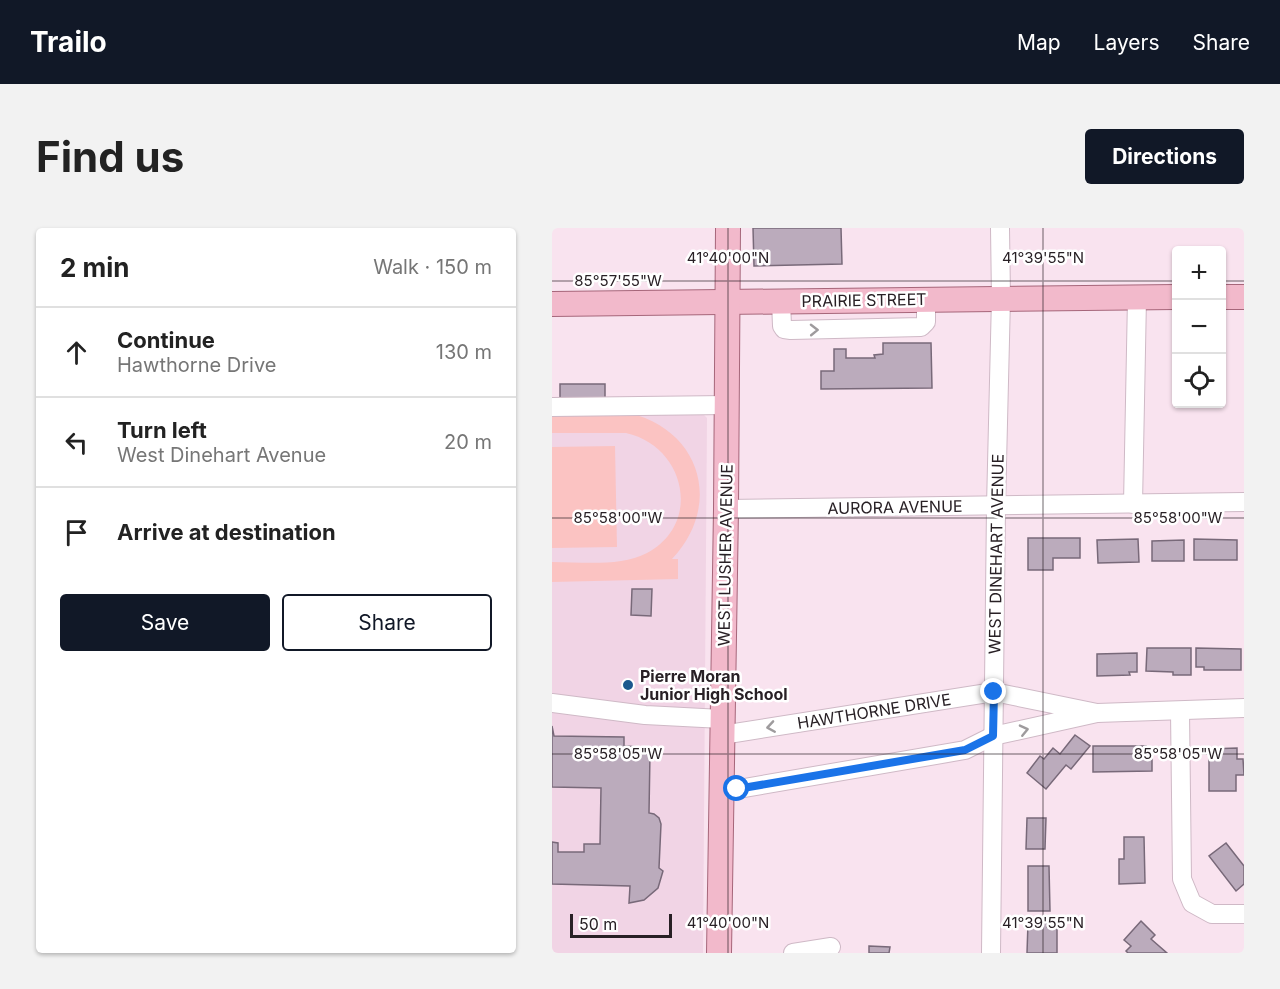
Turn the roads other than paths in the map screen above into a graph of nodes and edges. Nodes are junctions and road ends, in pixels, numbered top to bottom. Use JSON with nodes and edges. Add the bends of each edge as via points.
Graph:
{"nodes":[{"id":1,"x":728,"y":228,"type":"edge"},
{"id":2,"x":1000,"y":228,"type":"edge"},
{"id":3,"x":1172,"y":297,"type":"edge"},
{"id":4,"x":1226,"y":297,"type":"edge"},
{"id":5,"x":1244,"y":297,"type":"edge"},
{"id":6,"x":1001,"y":298,"type":"junction"},
{"id":7,"x":1137,"y":298,"type":"junction"},
{"id":8,"x":728,"y":302,"type":"junction"},
{"id":9,"x":552,"y":304,"type":"edge"},
{"id":10,"x":727,"y":405,"type":"junction"},
{"id":11,"x":552,"y":407,"type":"edge"},
{"id":12,"x":1244,"y":502,"type":"edge"},
{"id":13,"x":1133,"y":504,"type":"junction"},
{"id":14,"x":996,"y":506,"type":"junction"},
{"id":15,"x":726,"y":509,"type":"junction"},
{"id":16,"x":994,"y":692,"type":"junction"},
{"id":17,"x":552,"y":702,"type":"edge"},
{"id":18,"x":1244,"y":708,"type":"edge"},
{"id":19,"x":1180,"y":711,"type":"junction"},
{"id":20,"x":1096,"y":713,"type":"junction"},
{"id":21,"x":722,"y":727,"type":"junction"},
{"id":22,"x":993,"y":736,"type":"junction"},
{"id":23,"x":721,"y":792,"type":"junction"},
{"id":24,"x":1244,"y":914,"type":"edge"},
{"id":25,"x":831,"y":947,"type":"dead end"},
{"id":26,"x":718,"y":953,"type":"edge"},
{"id":27,"x":793,"y":953,"type":"edge"},
{"id":28,"x":991,"y":953,"type":"edge"}],
"edges":[{"from":1,"to":8,"type":"main road","name":"WEST LUSHER AVENUE"},
{"from":2,"to":6,"type":"street","name":"WEST DINEHART AVENUE"},
{"from":3,"to":7,"type":"main road","name":"PRAIRIE STREET"},
{"from":4,"to":5,"type":"main road"},
{"from":6,"to":7,"type":"main road","name":"PRAIRIE STREET"},
{"from":6,"to":8,"type":"main road","name":"PRAIRIE STREET"},
{"from":6,"to":14,"type":"street","name":"WEST DINEHART AVENUE"},
{"from":7,"to":13,"type":"street"},
{"from":8,"to":9,"type":"main road","name":"PRAIRIE STREET"},
{"from":8,"to":10,"type":"main road","name":"WEST LUSHER AVENUE"},
{"from":10,"to":11,"type":"street"},
{"from":10,"to":15,"type":"main road","name":"WEST LUSHER AVENUE"},
{"from":12,"to":13,"type":"street","name":"AURORA AVENUE"},
{"from":13,"to":14,"type":"street","name":"AURORA AVENUE"},
{"from":14,"to":15,"type":"street","name":"AURORA AVENUE"},
{"from":14,"to":16,"type":"street","name":"WEST DINEHART AVENUE"},
{"from":15,"to":21,"type":"main road","name":"WEST LUSHER AVENUE"},
{"from":16,"to":20,"type":"street","name":"HAWTHORNE DRIVE"},
{"from":16,"to":21,"type":"street","name":"HAWTHORNE DRIVE","one_way":true},
{"from":16,"to":22,"type":"street","name":"WEST DINEHART AVENUE"},
{"from":17,"to":21,"type":"street","name":"HAWTHORNE DRIVE"},
{"from":18,"to":19,"type":"street","name":"HAWTHORNE DRIVE"},
{"from":19,"to":20,"type":"street","name":"HAWTHORNE DRIVE"},
{"from":19,"to":24,"type":"street","via":[[1182,879],[1192,903],[1212,914]]},
{"from":22,"to":20,"type":"street","name":"HAWTHORNE DRIVE","one_way":true},
{"from":21,"to":23,"type":"main road","name":"WEST LUSHER AVENUE"},
{"from":22,"to":23,"type":"street","name":"HAWTHORNE DRIVE","via":[[965,750]]},
{"from":22,"to":28,"type":"street","name":"WEST DINEHART AVENUE"},
{"from":23,"to":26,"type":"main road","name":"WEST LUSHER AVENUE"},
{"from":25,"to":27,"type":"street"}]}
